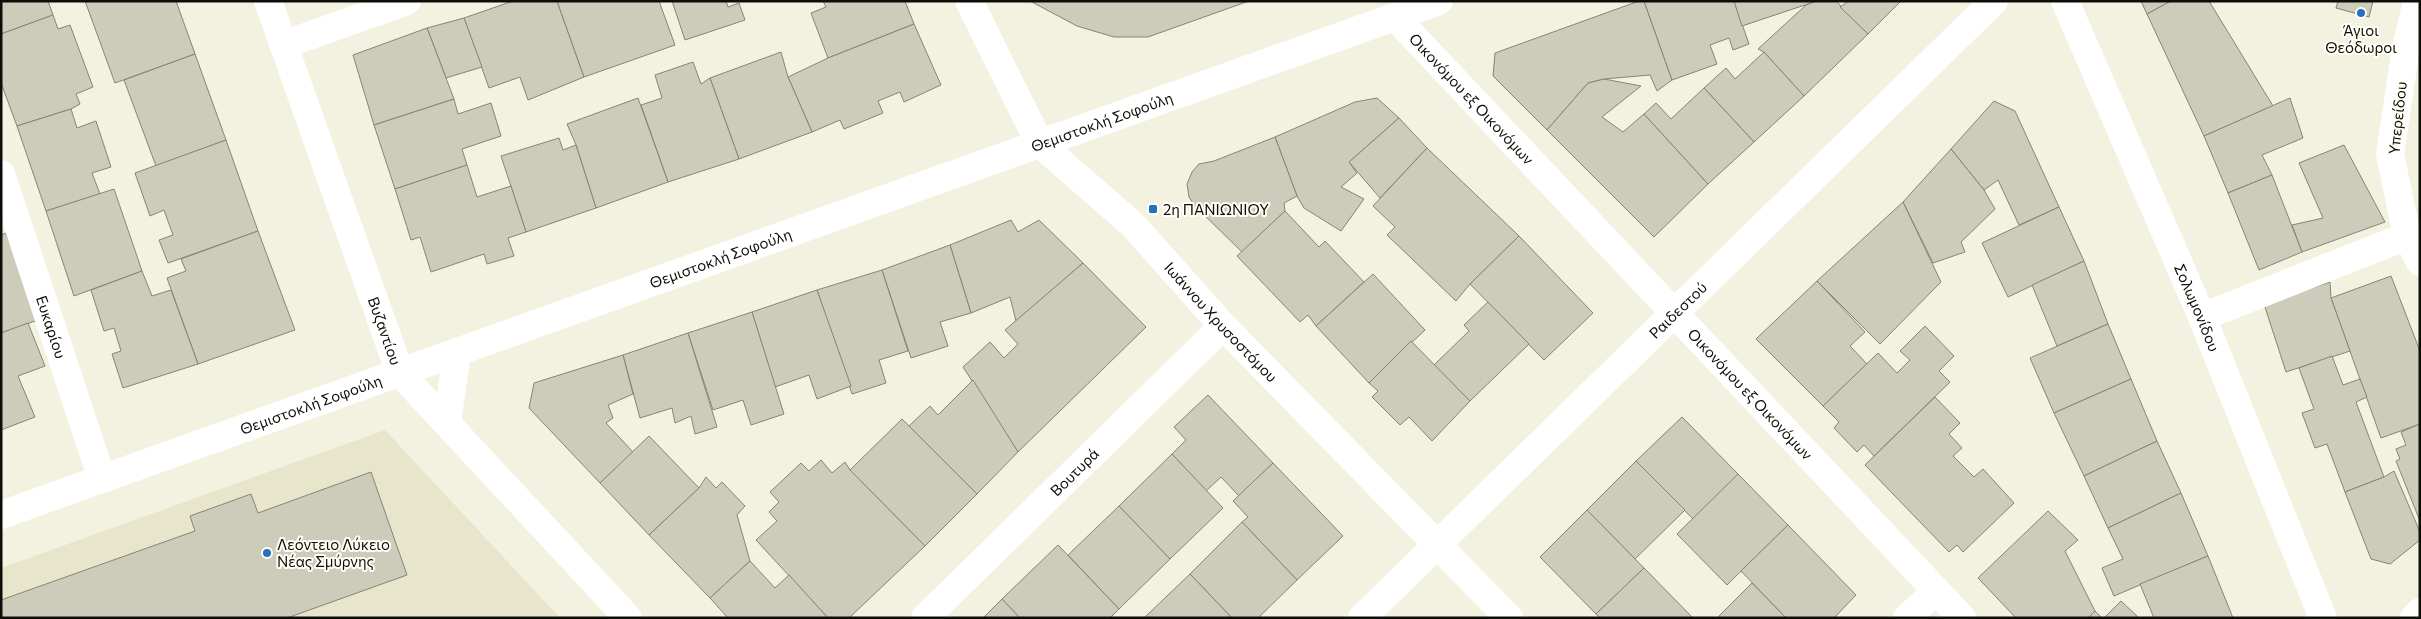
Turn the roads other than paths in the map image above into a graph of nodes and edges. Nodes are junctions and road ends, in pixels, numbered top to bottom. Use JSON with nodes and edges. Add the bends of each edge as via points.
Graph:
{"nodes":[{"id":1,"x":268,"y":1,"type":"edge"},
{"id":2,"x":407,"y":1,"type":"edge"},
{"id":3,"x":969,"y":1,"type":"edge"},
{"id":4,"x":1439,"y":1,"type":"edge"},
{"id":5,"x":1994,"y":1,"type":"edge"},
{"id":6,"x":2065,"y":1,"type":"edge"},
{"id":7,"x":2417,"y":1,"type":"edge"},
{"id":8,"x":1395,"y":17,"type":"junction"},
{"id":9,"x":283,"y":45,"type":"junction"},
{"id":10,"x":1040,"y":144,"type":"junction"},
{"id":11,"x":1,"y":174,"type":"edge"},
{"id":12,"x":2407,"y":236,"type":"junction"},
{"id":13,"x":2420,"y":262,"type":"edge"},
{"id":14,"x":1676,"y":314,"type":"junction"},
{"id":15,"x":2202,"y":317,"type":"junction"},
{"id":16,"x":1223,"y":326,"type":"junction"},
{"id":17,"x":457,"y":352,"type":"junction"},
{"id":18,"x":400,"y":373,"type":"junction"},
{"id":19,"x":447,"y":423,"type":"junction"},
{"id":20,"x":102,"y":479,"type":"junction"},
{"id":21,"x":1,"y":516,"type":"edge"},
{"id":22,"x":1438,"y":544,"type":"junction"},
{"id":23,"x":1936,"y":591,"type":"junction"},
{"id":24,"x":2420,"y":612,"type":"edge"},
{"id":25,"x":628,"y":618,"type":"edge"},
{"id":26,"x":925,"y":618,"type":"edge"},
{"id":27,"x":1362,"y":618,"type":"edge"},
{"id":28,"x":1509,"y":618,"type":"edge"},
{"id":29,"x":1908,"y":618,"type":"edge"},
{"id":30,"x":1962,"y":618,"type":"edge"},
{"id":31,"x":2323,"y":618,"type":"edge"},
{"id":32,"x":2414,"y":618,"type":"edge"}],
"edges":[{"from":1,"to":9,"type":"street","name":"Βυζαντίου"},
{"from":2,"to":9,"type":"street"},
{"from":3,"to":10,"type":"street","name":"Ιωάννου Χρυσοστόμου"},
{"from":4,"to":8,"type":"street","name":"Θεμιστοκλή Σοφούλη"},
{"from":5,"to":14,"type":"street","name":"Ραιδεστού"},
{"from":6,"to":15,"type":"street","name":"Σολωμονίδου"},
{"from":7,"to":12,"type":"street","name":"Υπερείδου","via":[[2406,48],[2390,154]]},
{"from":8,"to":10,"type":"street","name":"Θεμιστοκλή Σοφούλη"},
{"from":8,"to":14,"type":"street","name":"Οικονόμου εξ Οικονόμων"},
{"from":9,"to":18,"type":"street","name":"Βυζαντίου"},
{"from":10,"to":16,"type":"street","name":"Ιωάννου Χρυσοστόμου","via":[[1133,225]]},
{"from":10,"to":17,"type":"street","name":"Θεμιστοκλή Σοφούλη"},
{"from":11,"to":20,"type":"street","name":"Ευκαρίου"},
{"from":12,"to":13,"type":"street","name":"Υπερείδου"},
{"from":12,"to":15,"type":"street"},
{"from":14,"to":22,"type":"street","name":"Ραιδεστού"},
{"from":14,"to":23,"type":"street","name":"Οικονόμου εξ Οικονόμων"},
{"from":15,"to":31,"type":"street","name":"Σολωμονίδου"},
{"from":16,"to":22,"type":"street","name":"Ιωάννου Χρυσοστόμου"},
{"from":16,"to":26,"type":"street","name":"Βουτυρά"},
{"from":17,"to":18,"type":"street","name":"Θεμιστοκλή Σοφούλη"},
{"from":17,"to":19,"type":"street"},
{"from":18,"to":19,"type":"street","name":"Βυζαντίου"},
{"from":18,"to":20,"type":"street","name":"Θεμιστοκλή Σοφούλη"},
{"from":19,"to":25,"type":"street","name":"Βυζαντίου"},
{"from":20,"to":21,"type":"street","name":"Θεμιστοκλή Σοφούλη"},
{"from":22,"to":27,"type":"street","name":"Ραιδεστού"},
{"from":22,"to":28,"type":"street","name":"Ιωάννου Χρυσοστόμου"},
{"from":23,"to":29,"type":"street"},
{"from":23,"to":30,"type":"street","name":"Οικονόμου εξ Οικονόμων"},
{"from":24,"to":32,"type":"street"}]}
